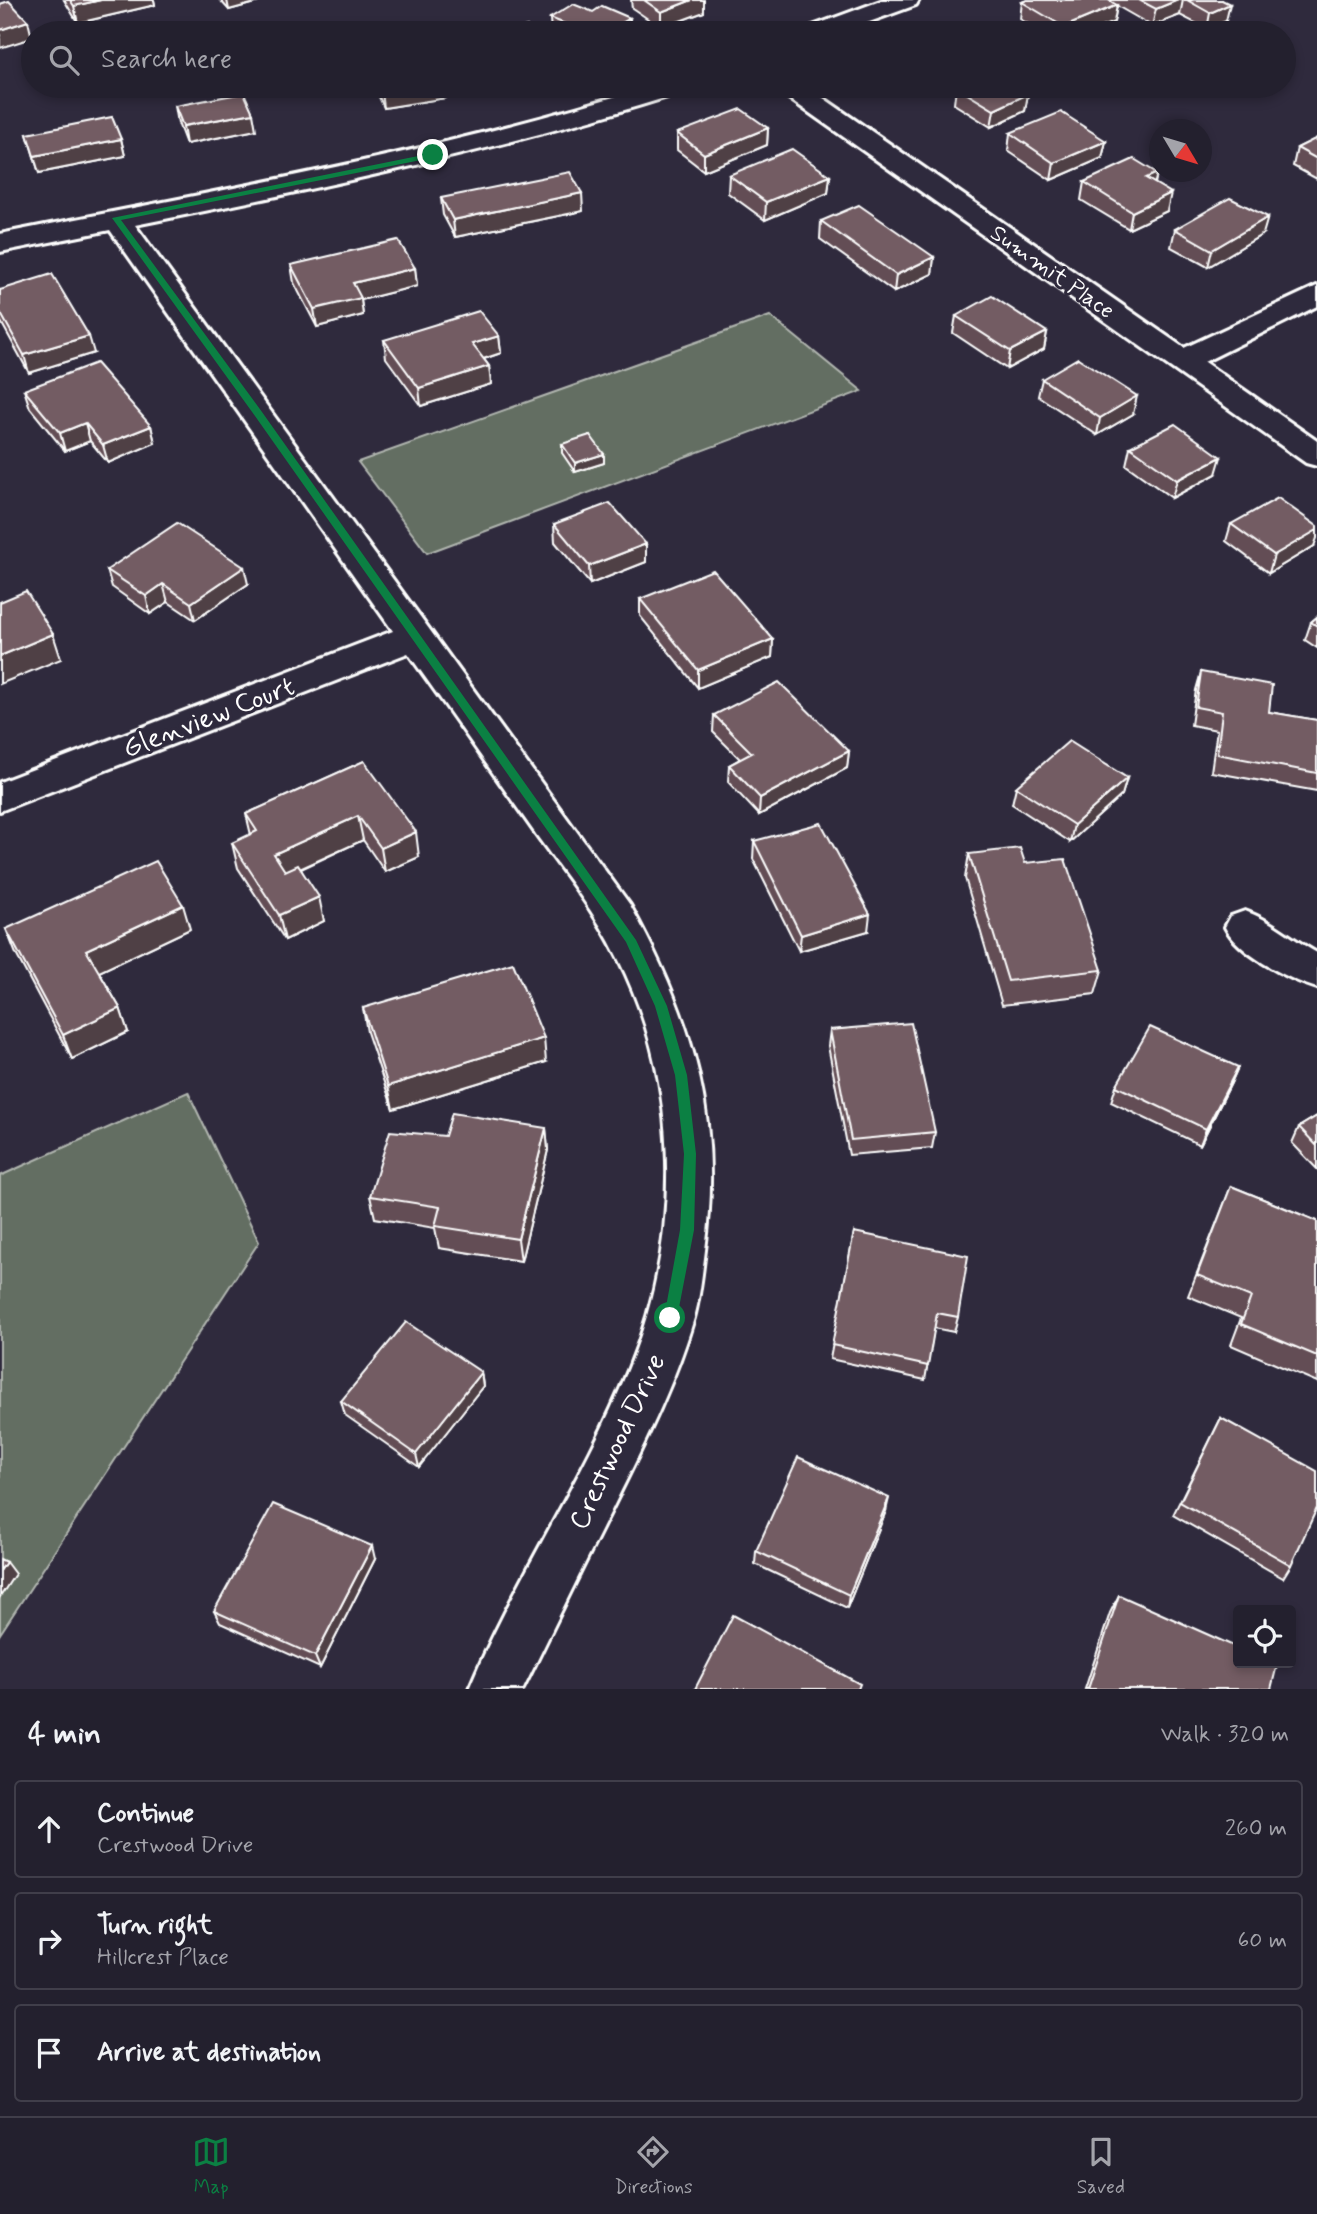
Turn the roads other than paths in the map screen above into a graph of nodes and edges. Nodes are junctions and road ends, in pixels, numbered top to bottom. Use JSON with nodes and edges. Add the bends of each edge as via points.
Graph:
{"nodes":[{"id":1,"x":906,"y":0,"type":"edge"},
{"id":2,"x":849,"y":21,"type":"edge"},
{"id":3,"x":639,"y":98,"type":"edge"},
{"id":4,"x":806,"y":98,"type":"edge"},
{"id":5,"x":116,"y":218,"type":"junction"},
{"id":6,"x":0,"y":243,"type":"edge"},
{"id":7,"x":1317,"y":295,"type":"edge"},
{"id":8,"x":1182,"y":361,"type":"junction"},
{"id":9,"x":1317,"y":456,"type":"edge"},
{"id":10,"x":416,"y":636,"type":"junction"},
{"id":11,"x":0,"y":797,"type":"edge"},
{"id":12,"x":1245,"y":927,"type":"dead end"},
{"id":13,"x":1317,"y":972,"type":"edge"},
{"id":14,"x":495,"y":1689,"type":"edge"}],
"edges":[{"from":1,"to":2,"type":"street"},
{"from":3,"to":5,"type":"street","via":[[433,155]]},
{"from":4,"to":8,"type":"street","name":"Summit Place"},
{"from":5,"to":6,"type":"street"},
{"from":5,"to":10,"type":"street","name":"Crestwood Drive"},
{"from":7,"to":8,"type":"street"},
{"from":8,"to":9,"type":"street","name":"Summit Place"},
{"from":10,"to":11,"type":"street","name":"Glenview Court"},
{"from":10,"to":14,"type":"street","name":"Crestwood Drive","via":[[630,940],[661,1006],[681,1075],[690,1154],[687,1230],[673,1305],[642,1398]]},
{"from":12,"to":13,"type":"street"}]}
